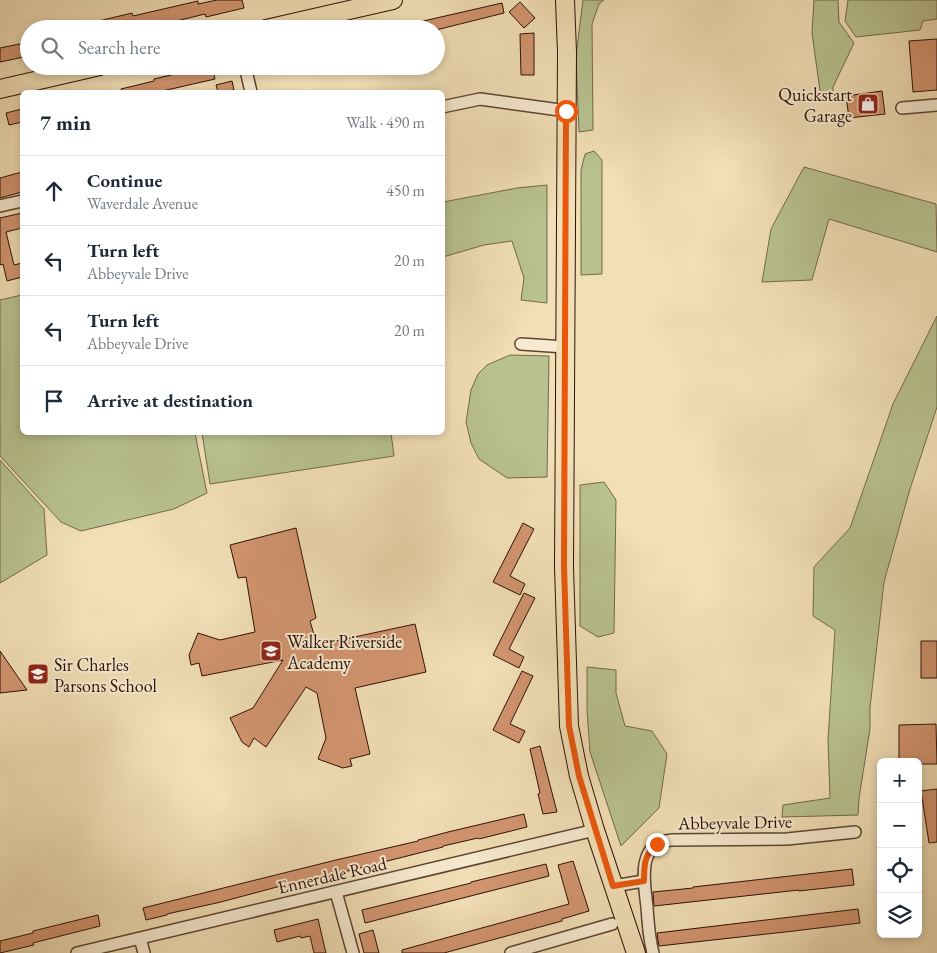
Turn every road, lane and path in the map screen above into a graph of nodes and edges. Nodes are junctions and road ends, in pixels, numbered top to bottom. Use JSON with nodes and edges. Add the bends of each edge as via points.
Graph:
{"nodes":[{"id":1,"x":393,"y":0,"type":"edge"},
{"id":2,"x":565,"y":0,"type":"edge"},
{"id":3,"x":305,"y":20,"type":"edge"},
{"id":4,"x":61,"y":75,"type":"edge"},
{"id":5,"x":247,"y":75,"type":"edge"},
{"id":6,"x":0,"y":89,"type":"edge"},
{"id":7,"x":251,"y":90,"type":"edge"},
{"id":8,"x":937,"y":104,"type":"edge"},
{"id":9,"x":445,"y":106,"type":"edge"},
{"id":10,"x":902,"y":108,"type":"dead end"},
{"id":11,"x":566,"y":111,"type":"junction"},
{"id":12,"x":20,"y":201,"type":"edge"},
{"id":13,"x":0,"y":206,"type":"edge"},
{"id":14,"x":520,"y":344,"type":"dead end"},
{"id":15,"x":565,"y":347,"type":"junction"},
{"id":16,"x":595,"y":830,"type":"junction"},
{"id":17,"x":855,"y":832,"type":"dead end"},
{"id":18,"x":644,"y":881,"type":"junction"},
{"id":19,"x":613,"y":886,"type":"junction"},
{"id":20,"x":336,"y":892,"type":"junction"},
{"id":21,"x":612,"y":924,"type":"dead end"},
{"id":22,"x":140,"y":938,"type":"junction"},
{"id":23,"x":77,"y":953,"type":"edge"},
{"id":24,"x":144,"y":953,"type":"edge"},
{"id":25,"x":353,"y":953,"type":"edge"},
{"id":26,"x":511,"y":953,"type":"edge"},
{"id":27,"x":636,"y":953,"type":"edge"},
{"id":28,"x":653,"y":953,"type":"edge"}],
"edges":[{"from":1,"to":3,"type":"main road"},
{"from":2,"to":11,"type":"main road"},
{"from":4,"to":6,"type":"main road"},
{"from":5,"to":7,"type":"street"},
{"from":8,"to":10,"type":"street"},
{"from":9,"to":11,"type":"street","via":[[480,99]]},
{"from":11,"to":15,"type":"main road"},
{"from":12,"to":13,"type":"street"},
{"from":14,"to":15,"type":"street"},
{"from":15,"to":16,"type":"main road","via":[[564,567],[569,726]]},
{"from":16,"to":19,"type":"main road"},
{"from":16,"to":20,"type":"street","name":"Ennerdale Road"},
{"from":17,"to":18,"type":"street","name":"Abbeyvale Drive","via":[[787,839],[664,841],[650,850]]},
{"from":18,"to":19,"type":"street"},
{"from":18,"to":28,"type":"street","name":"Abbeyvale Drive"},
{"from":19,"to":27,"type":"main road"},
{"from":20,"to":22,"type":"street","name":"Ennerdale Road"},
{"from":20,"to":25,"type":"street"},
{"from":21,"to":26,"type":"street"},
{"from":22,"to":23,"type":"street","name":"Ennerdale Road"},
{"from":22,"to":24,"type":"street"}]}
